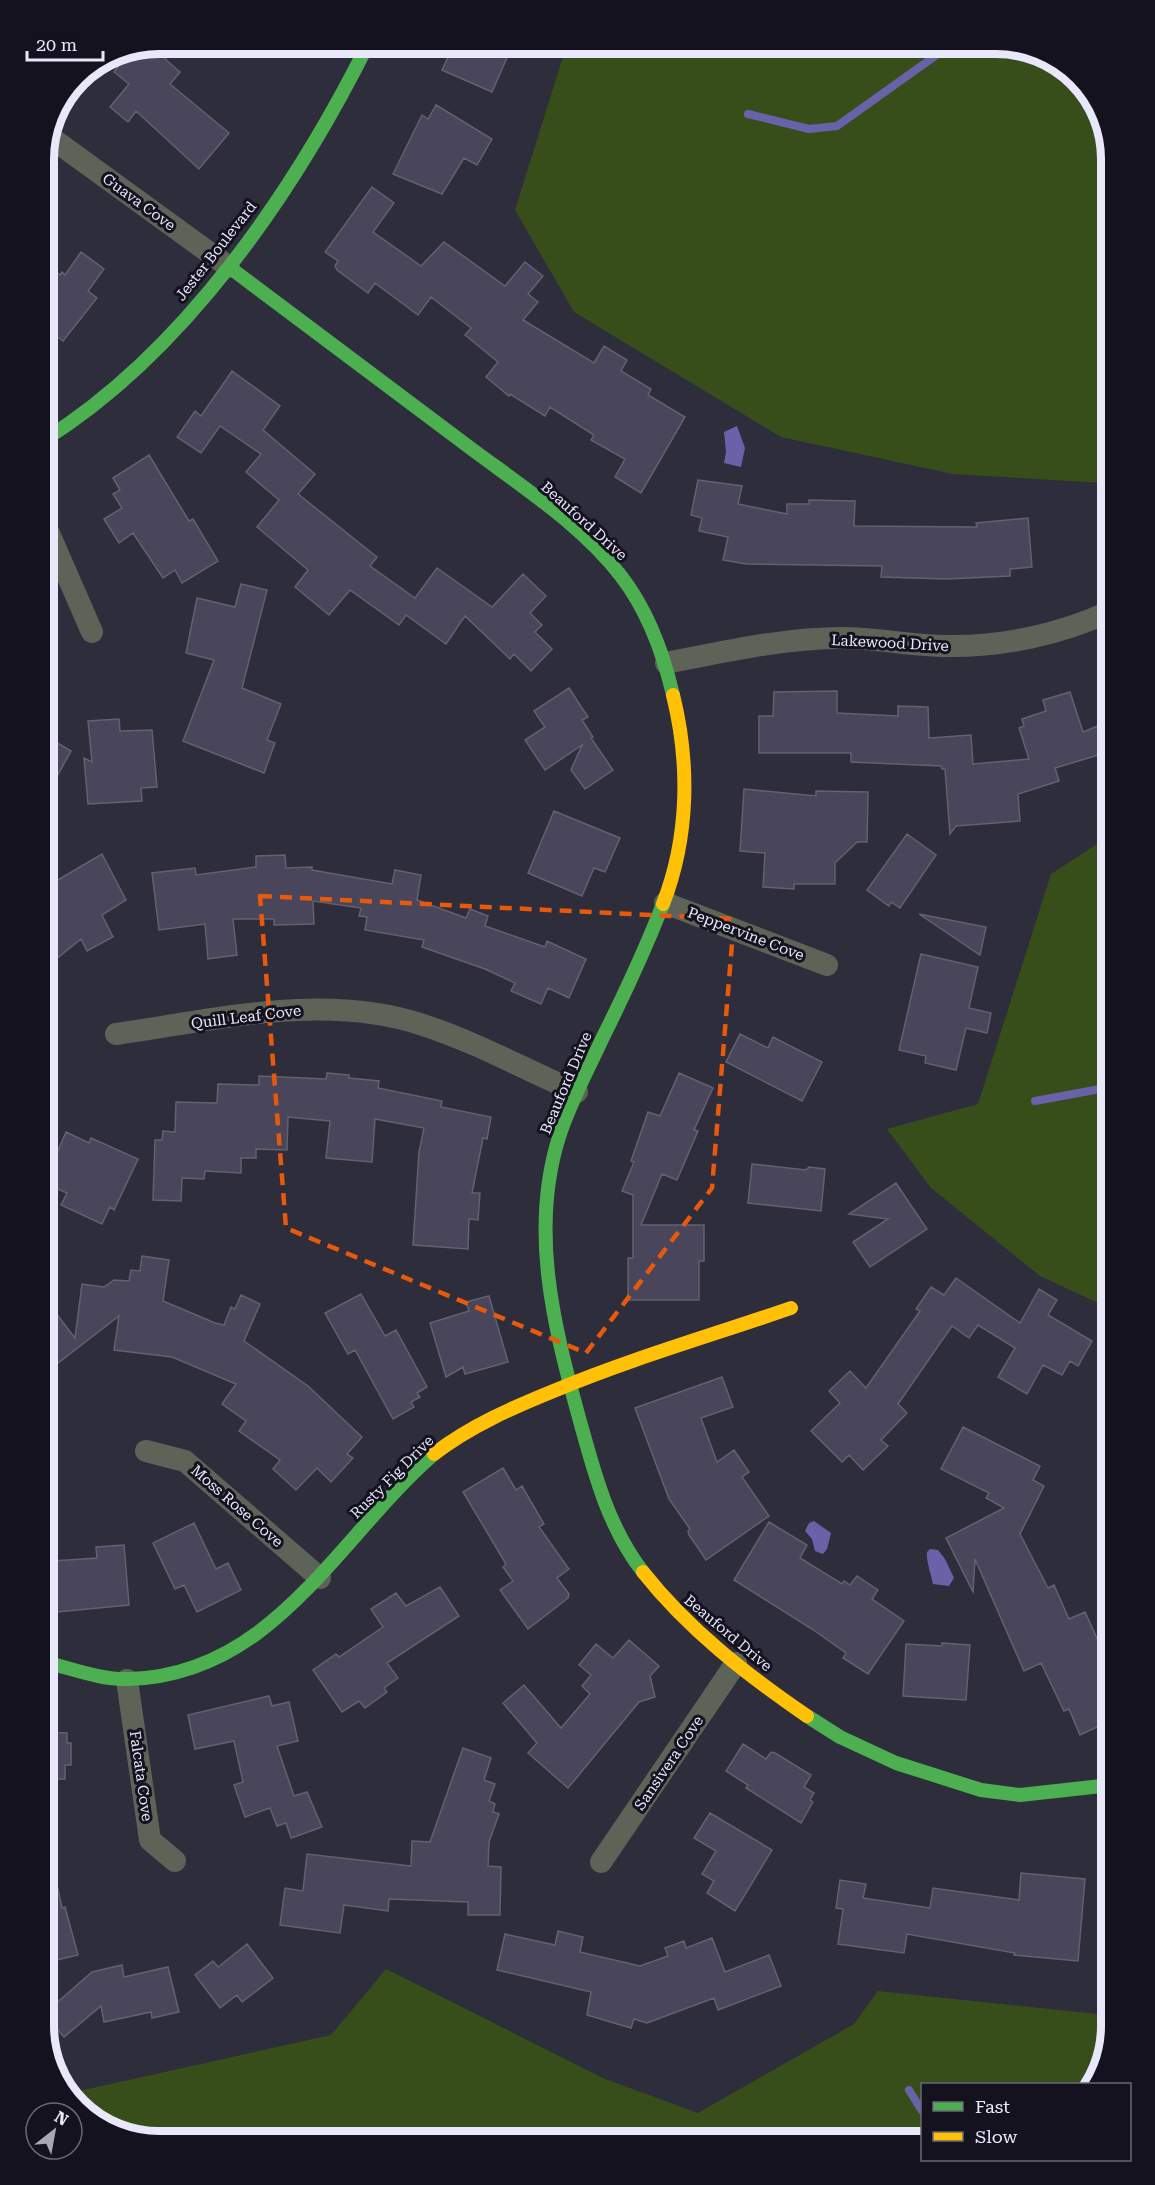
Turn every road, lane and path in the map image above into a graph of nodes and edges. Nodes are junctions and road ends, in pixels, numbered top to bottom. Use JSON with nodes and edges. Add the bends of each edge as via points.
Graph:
{"nodes":[{"id":1,"x":363,"y":54,"type":"edge"},
{"id":2,"x":56,"y":141,"type":"edge"},
{"id":3,"x":229,"y":267,"type":"junction"},
{"id":4,"x":54,"y":433,"type":"edge"},
{"id":5,"x":54,"y":545,"type":"edge"},
{"id":6,"x":1101,"y":614,"type":"edge"},
{"id":7,"x":92,"y":632,"type":"dead end"},
{"id":8,"x":666,"y":663,"type":"junction"},
{"id":9,"x":666,"y":903,"type":"junction"},
{"id":10,"x":827,"y":965,"type":"dead end"},
{"id":11,"x":116,"y":1034,"type":"dead end"},
{"id":12,"x":577,"y":1092,"type":"junction"},
{"id":13,"x":790,"y":1308,"type":"dead end"},
{"id":14,"x":569,"y":1385,"type":"junction"},
{"id":15,"x":146,"y":1451,"type":"dead end"},
{"id":16,"x":320,"y":1578,"type":"junction"},
{"id":17,"x":736,"y":1663,"type":"junction"},
{"id":18,"x":54,"y":1664,"type":"edge"},
{"id":19,"x":127,"y":1680,"type":"junction"},
{"id":20,"x":1101,"y":1788,"type":"edge"},
{"id":21,"x":175,"y":1861,"type":"dead end"},
{"id":22,"x":601,"y":1862,"type":"dead end"}],
"edges":[{"from":1,"to":3,"type":"street","name":"Jester Boulevard","via":[[306,160]]},
{"from":2,"to":3,"type":"street","name":"Guava Cove"},
{"from":3,"to":4,"type":"street","name":"Jester Boulevard","via":[[147,362],[103,400]]},
{"from":3,"to":8,"type":"street","name":"Beauford Drive","via":[[568,524],[613,566],[646,614]]},
{"from":5,"to":7,"type":"street"},
{"from":6,"to":8,"type":"street","name":"Lakewood Drive","via":[[1013,642],[947,646],[832,639],[779,642]]},
{"from":8,"to":9,"type":"street","name":"Beauford Drive","via":[[685,748],[687,792],[681,849]]},
{"from":9,"to":10,"type":"street","name":"Peppervine Cove"},
{"from":9,"to":12,"type":"street","name":"Beauford Drive"},
{"from":11,"to":12,"type":"street","name":"Quill Leaf Cove","via":[[298,1009],[353,1010],[422,1024]]},
{"from":12,"to":14,"type":"street","name":"Beauford Drive","via":[[555,1153],[544,1241],[551,1302]]},
{"from":13,"to":14,"type":"street","name":"Rusty Fig Drive"},
{"from":14,"to":16,"type":"street","name":"Rusty Fig Drive","via":[[456,1438],[396,1492]]},
{"from":14,"to":17,"type":"street","name":"Beauford Drive","via":[[604,1505],[636,1565],[675,1612]]},
{"from":15,"to":16,"type":"street","name":"Moss Rose Cove","via":[[185,1461]]},
{"from":16,"to":19,"type":"street","name":"Rusty Fig Drive","via":[[273,1623],[232,1650],[180,1672]]},
{"from":17,"to":20,"type":"street","name":"Beauford Drive","via":[[816,1724],[918,1773],[1009,1794]]},
{"from":17,"to":22,"type":"street","name":"Sansivera Cove"},
{"from":18,"to":19,"type":"street","name":"Rusty Fig Drive"},
{"from":19,"to":21,"type":"street","name":"Falcata Cove","via":[[150,1840]]}]}
